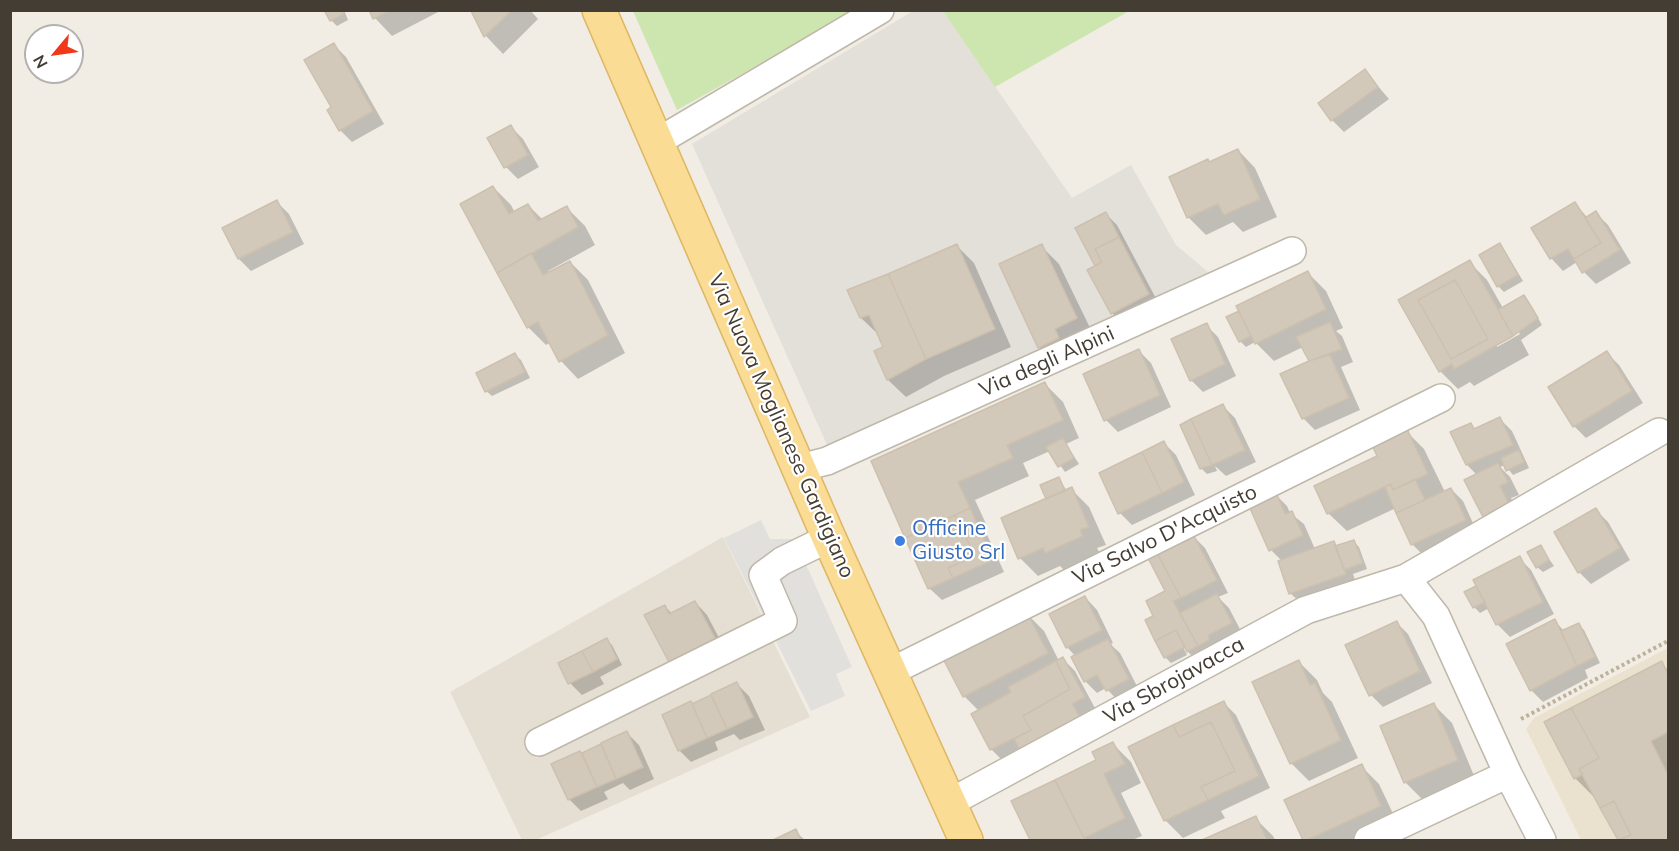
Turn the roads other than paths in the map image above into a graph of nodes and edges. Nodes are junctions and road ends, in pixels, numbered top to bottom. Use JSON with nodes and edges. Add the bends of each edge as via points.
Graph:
{"nodes":[{"id":1,"x":599,"y":10,"type":"edge"},
{"id":2,"x":880,"y":10,"type":"edge"},
{"id":3,"x":657,"y":142,"type":"junction"},
{"id":4,"x":1292,"y":251,"type":"dead end"},
{"id":5,"x":1441,"y":398,"type":"dead end"},
{"id":6,"x":1659,"y":432,"type":"dead end"},
{"id":7,"x":800,"y":468,"type":"junction"},
{"id":8,"x":829,"y":538,"type":"junction"},
{"id":9,"x":1406,"y":578,"type":"junction"},
{"id":10,"x":890,"y":672,"type":"junction"},
{"id":11,"x":539,"y":742,"type":"dead end"},
{"id":12,"x":1508,"y":774,"type":"junction"},
{"id":13,"x":949,"y":803,"type":"junction"},
{"id":14,"x":966,"y":840,"type":"edge"},
{"id":15,"x":1368,"y":840,"type":"edge"},
{"id":16,"x":1542,"y":840,"type":"edge"}],
"edges":[{"from":1,"to":3,"type":"main road","name":"Via Nuova Moglianese Gardigiano"},
{"from":2,"to":3,"type":"street"},
{"from":3,"to":7,"type":"main road","name":"Via Nuova Moglianese Gardigiano"},
{"from":4,"to":7,"type":"street","name":"Via degli Alpini","via":[[838,456]]},
{"from":5,"to":10,"type":"street","name":"Via Salvo D'Acquisto"},
{"from":6,"to":9,"type":"street","name":"Via Sbrojavacca"},
{"from":7,"to":8,"type":"main road","name":"Via Nuova Moglianese Gardigiano"},
{"from":8,"to":10,"type":"main road","name":"Via Nuova Moglianese Gardigiano"},
{"from":8,"to":11,"type":"street","via":[[763,575],[783,621]]},
{"from":9,"to":12,"type":"street","via":[[1436,616]]},
{"from":9,"to":13,"type":"street","name":"Via Sbrojavacca","via":[[1306,610]]},
{"from":10,"to":13,"type":"main road","name":"Via Nuova Moglianese Gardigiano"},
{"from":12,"to":15,"type":"street"},
{"from":12,"to":16,"type":"street"},
{"from":13,"to":14,"type":"main road","name":"Via Nuova Moglianese Gardigiano"}]}
